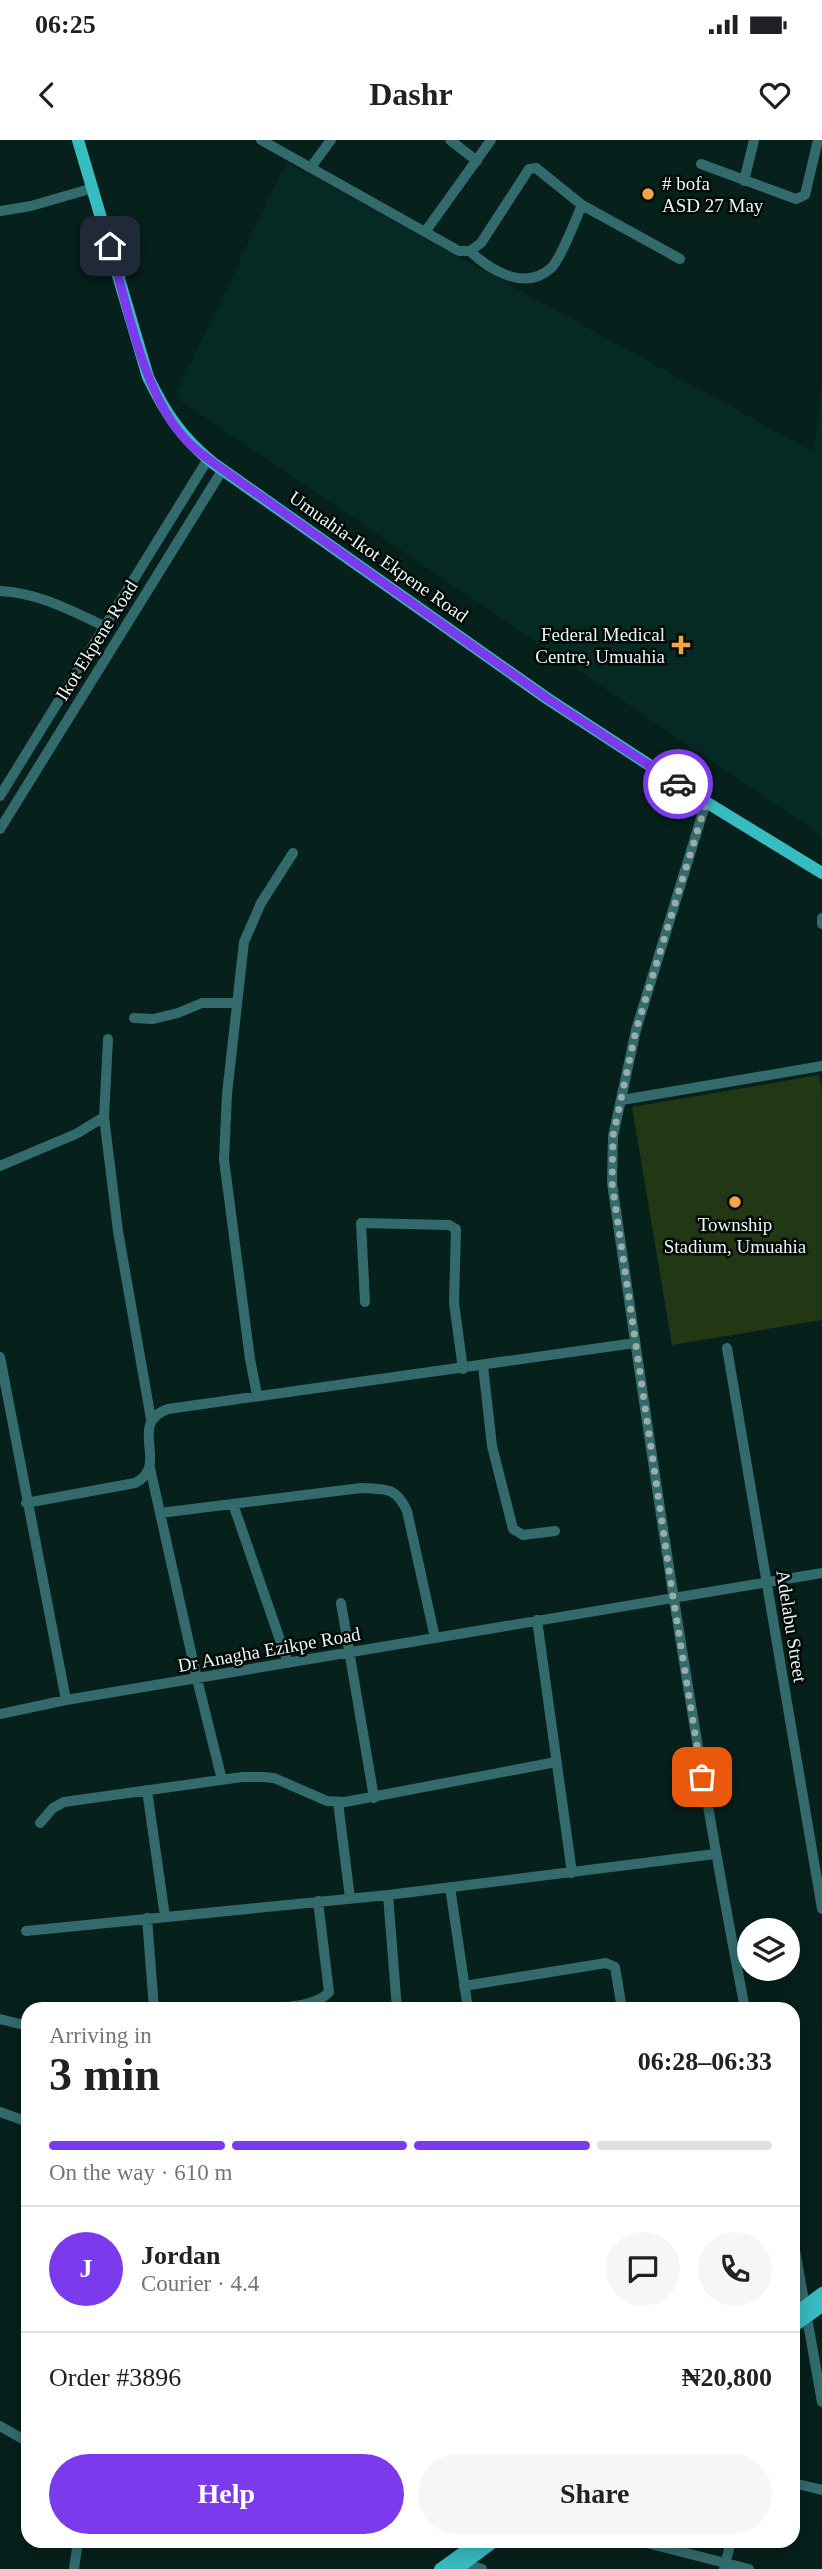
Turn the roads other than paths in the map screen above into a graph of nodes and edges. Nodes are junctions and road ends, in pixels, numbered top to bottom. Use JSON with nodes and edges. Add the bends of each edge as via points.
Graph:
{"nodes":[{"id":1,"x":78,"y":140,"type":"edge"},
{"id":2,"x":261,"y":140,"type":"edge"},
{"id":3,"x":331,"y":140,"type":"edge"},
{"id":4,"x":450,"y":140,"type":"edge"},
{"id":5,"x":491,"y":140,"type":"edge"},
{"id":6,"x":754,"y":140,"type":"edge"},
{"id":7,"x":818,"y":140,"type":"edge"},
{"id":8,"x":477,"y":161,"type":"junction"},
{"id":9,"x":701,"y":164,"type":"dead end"},
{"id":10,"x":311,"y":167,"type":"junction"},
{"id":11,"x":744,"y":181,"type":"junction"},
{"id":12,"x":93,"y":188,"type":"junction"},
{"id":13,"x":582,"y":205,"type":"junction"},
{"id":14,"x":0,"y":211,"type":"edge"},
{"id":15,"x":425,"y":232,"type":"junction"},
{"id":16,"x":470,"y":251,"type":"junction"},
{"id":17,"x":680,"y":259,"type":"dead end"},
{"id":18,"x":208,"y":459,"type":"junction"},
{"id":19,"x":222,"y":469,"type":"junction"},
{"id":20,"x":0,"y":591,"type":"edge"},
{"id":21,"x":104,"y":626,"type":"junction"},
{"id":22,"x":0,"y":796,"type":"edge"},
{"id":23,"x":706,"y":803,"type":"junction"},
{"id":24,"x":0,"y":829,"type":"edge"},
{"id":25,"x":293,"y":853,"type":"dead end"},
{"id":26,"x":822,"y":873,"type":"edge"},
{"id":27,"x":822,"y":918,"type":"edge"},
{"id":28,"x":822,"y":924,"type":"edge"},
{"id":29,"x":236,"y":1003,"type":"junction"},
{"id":30,"x":134,"y":1017,"type":"dead end"},
{"id":31,"x":108,"y":1039,"type":"dead end"},
{"id":32,"x":822,"y":1066,"type":"edge"},
{"id":33,"x":622,"y":1100,"type":"junction"},
{"id":34,"x":104,"y":1117,"type":"junction"},
{"id":35,"x":0,"y":1166,"type":"edge"},
{"id":36,"x":365,"y":1302,"type":"dead end"},
{"id":37,"x":635,"y":1343,"type":"junction"},
{"id":38,"x":727,"y":1348,"type":"dead end"},
{"id":39,"x":0,"y":1357,"type":"edge"},
{"id":40,"x":483,"y":1366,"type":"junction"},
{"id":41,"x":463,"y":1369,"type":"junction"},
{"id":42,"x":257,"y":1395,"type":"junction"},
{"id":43,"x":151,"y":1419,"type":"junction"},
{"id":44,"x":149,"y":1475,"type":"junction"},
{"id":45,"x":26,"y":1503,"type":"junction"},
{"id":46,"x":233,"y":1504,"type":"junction"},
{"id":47,"x":160,"y":1513,"type":"junction"},
{"id":48,"x":555,"y":1531,"type":"dead end"},
{"id":49,"x":822,"y":1573,"type":"edge"},
{"id":50,"x":767,"y":1582,"type":"junction"},
{"id":51,"x":673,"y":1597,"type":"junction"},
{"id":52,"x":341,"y":1603,"type":"dead end"},
{"id":53,"x":537,"y":1620,"type":"junction"},
{"id":54,"x":435,"y":1638,"type":"junction"},
{"id":55,"x":349,"y":1653,"type":"junction"},
{"id":56,"x":288,"y":1663,"type":"junction"},
{"id":57,"x":197,"y":1679,"type":"junction"},
{"id":58,"x":66,"y":1700,"type":"junction"},
{"id":59,"x":0,"y":1714,"type":"edge"},
{"id":60,"x":556,"y":1762,"type":"junction"},
{"id":61,"x":222,"y":1780,"type":"junction"},
{"id":62,"x":147,"y":1790,"type":"junction"},
{"id":63,"x":374,"y":1798,"type":"junction"},
{"id":64,"x":338,"y":1802,"type":"junction"},
{"id":65,"x":40,"y":1822,"type":"dead end"},
{"id":66,"x":715,"y":1854,"type":"junction"},
{"id":67,"x":572,"y":1873,"type":"junction"},
{"id":68,"x":450,"y":1887,"type":"junction"},
{"id":69,"x":388,"y":1895,"type":"junction"},
{"id":70,"x":350,"y":1898,"type":"junction"},
{"id":71,"x":318,"y":1901,"type":"junction"},
{"id":72,"x":822,"y":1909,"type":"edge"},
{"id":73,"x":164,"y":1917,"type":"junction"},
{"id":74,"x":147,"y":1918,"type":"junction"},
{"id":75,"x":26,"y":1931,"type":"dead end"},
{"id":76,"x":464,"y":1986,"type":"junction"},
{"id":77,"x":153,"y":2002,"type":"edge"},
{"id":78,"x":311,"y":2002,"type":"edge"},
{"id":79,"x":396,"y":2002,"type":"edge"},
{"id":80,"x":467,"y":2002,"type":"edge"},
{"id":81,"x":621,"y":2002,"type":"edge"},
{"id":82,"x":745,"y":2002,"type":"edge"},
{"id":83,"x":0,"y":2019,"type":"edge"},
{"id":84,"x":21,"y":2024,"type":"edge"},
{"id":85,"x":0,"y":2112,"type":"edge"},
{"id":86,"x":21,"y":2120,"type":"edge"},
{"id":87,"x":800,"y":2278,"type":"edge"},
{"id":88,"x":822,"y":2293,"type":"edge"},
{"id":89,"x":822,"y":2306,"type":"edge"},
{"id":90,"x":806,"y":2311,"type":"junction"},
{"id":91,"x":800,"y":2313,"type":"edge"},
{"id":92,"x":800,"y":2318,"type":"edge"},
{"id":93,"x":822,"y":2402,"type":"edge"},
{"id":94,"x":0,"y":2426,"type":"edge"},
{"id":95,"x":21,"y":2438,"type":"edge"},
{"id":96,"x":800,"y":2485,"type":"edge"},
{"id":97,"x":822,"y":2490,"type":"edge"},
{"id":98,"x":77,"y":2548,"type":"edge"},
{"id":99,"x":473,"y":2548,"type":"edge"},
{"id":100,"x":484,"y":2548,"type":"edge"},
{"id":101,"x":663,"y":2548,"type":"edge"},
{"id":102,"x":729,"y":2548,"type":"edge"},
{"id":103,"x":458,"y":2564,"type":"edge"},
{"id":104,"x":725,"y":2566,"type":"edge"},
{"id":105,"x":74,"y":2569,"type":"edge"},
{"id":106,"x":440,"y":2569,"type":"edge"},
{"id":107,"x":482,"y":2569,"type":"edge"},
{"id":108,"x":749,"y":2569,"type":"edge"}],
"edges":[{"from":1,"to":12,"type":"main road","name":"Umuahia-Ikot Ekpene Road"},
{"from":2,"to":10,"type":"street"},
{"from":3,"to":10,"type":"street"},
{"from":4,"to":8,"type":"street"},
{"from":5,"to":8,"type":"street"},
{"from":6,"to":11,"type":"street"},
{"from":7,"to":11,"type":"street","via":[[806,195],[796,199]]},
{"from":8,"to":15,"type":"street"},
{"from":9,"to":11,"type":"street"},
{"from":10,"to":15,"type":"street"},
{"from":12,"to":14,"type":"street"},
{"from":12,"to":18,"type":"main road","name":"Umuahia-Ikot Ekpene Road","via":[[148,377],[174,426]]},
{"from":13,"to":16,"type":"street","via":[[553,267],[535,277],[510,277],[486,266]]},
{"from":13,"to":16,"type":"street","via":[[536,168],[529,169],[481,243]]},
{"from":13,"to":17,"type":"street"},
{"from":15,"to":16,"type":"street","via":[[458,251]]},
{"from":18,"to":19,"type":"main road","name":"Umuahia-Ikot Ekpene Road"},
{"from":18,"to":21,"type":"street"},
{"from":19,"to":23,"type":"main road","name":"Umuahia-Ikot Ekpene Road","via":[[548,699]]},
{"from":19,"to":24,"type":"street","name":"Ikot Ekpene Road"},
{"from":20,"to":21,"type":"street","via":[[30,594]]},
{"from":21,"to":22,"type":"street"},
{"from":23,"to":26,"type":"main road","name":"Umuahia-Ikot Ekpene Road"},
{"from":23,"to":33,"type":"street","via":[[636,1030]]},
{"from":25,"to":29,"type":"street","via":[[261,903],[244,942]]},
{"from":27,"to":28,"type":"street"},
{"from":29,"to":30,"type":"street","via":[[202,1003],[153,1020]]},
{"from":29,"to":42,"type":"street","via":[[223,1160]]},
{"from":31,"to":34,"type":"street"},
{"from":32,"to":33,"type":"street"},
{"from":33,"to":37,"type":"street","via":[[613,1136],[612,1183]]},
{"from":34,"to":35,"type":"street"},
{"from":34,"to":43,"type":"street","via":[[118,1231]]},
{"from":36,"to":41,"type":"street","via":[[361,1223],[449,1225],[456,1229],[453,1276]]},
{"from":37,"to":40,"type":"street"},
{"from":37,"to":51,"type":"street"},
{"from":38,"to":50,"type":"street","name":"Adelabu Street"},
{"from":39,"to":45,"type":"street"},
{"from":40,"to":41,"type":"street"},
{"from":40,"to":48,"type":"street","via":[[492,1446],[513,1529],[523,1535]]},
{"from":41,"to":42,"type":"street"},
{"from":42,"to":43,"type":"street","via":[[168,1409]]},
{"from":43,"to":44,"type":"street"},
{"from":44,"to":45,"type":"street","via":[[135,1483]]},
{"from":44,"to":47,"type":"street"},
{"from":45,"to":58,"type":"street"},
{"from":46,"to":47,"type":"street"},
{"from":46,"to":54,"type":"street","via":[[361,1488],[391,1490],[401,1497],[407,1511]]},
{"from":46,"to":56,"type":"street"},
{"from":47,"to":57,"type":"street"},
{"from":49,"to":50,"type":"street","name":"Dr Anagha Ezikpe Road"},
{"from":50,"to":51,"type":"street","name":"Dr Anagha Ezikpe Road"},
{"from":50,"to":72,"type":"street","name":"Adelabu Street"},
{"from":51,"to":53,"type":"street","name":"Dr Anagha Ezikpe Road"},
{"from":51,"to":66,"type":"street"},
{"from":52,"to":55,"type":"street"},
{"from":53,"to":54,"type":"street","name":"Dr Anagha Ezikpe Road"},
{"from":53,"to":60,"type":"street"},
{"from":54,"to":55,"type":"street","name":"Dr Anagha Ezikpe Road"},
{"from":55,"to":56,"type":"street","name":"Dr Anagha Ezikpe Road"},
{"from":55,"to":63,"type":"street"},
{"from":56,"to":57,"type":"street","name":"Dr Anagha Ezikpe Road"},
{"from":57,"to":58,"type":"street","name":"Dr Anagha Ezikpe Road"},
{"from":57,"to":61,"type":"street"},
{"from":58,"to":59,"type":"street","name":"Dr Anagha Ezikpe Road"},
{"from":60,"to":63,"type":"street"},
{"from":60,"to":67,"type":"street"},
{"from":61,"to":62,"type":"street"},
{"from":61,"to":64,"type":"street","via":[[274,1778]]},
{"from":62,"to":65,"type":"street","via":[[64,1802]]},
{"from":62,"to":73,"type":"street"},
{"from":63,"to":64,"type":"street"},
{"from":64,"to":70,"type":"street"},
{"from":66,"to":67,"type":"street"},
{"from":66,"to":82,"type":"street"},
{"from":67,"to":68,"type":"street"},
{"from":68,"to":69,"type":"street"},
{"from":68,"to":76,"type":"street"},
{"from":69,"to":70,"type":"street"},
{"from":69,"to":79,"type":"street"},
{"from":70,"to":71,"type":"street"},
{"from":71,"to":73,"type":"street"},
{"from":71,"to":78,"type":"street","via":[[329,1992]]},
{"from":73,"to":74,"type":"street"},
{"from":74,"to":75,"type":"street"},
{"from":74,"to":77,"type":"street"},
{"from":76,"to":80,"type":"street"},
{"from":76,"to":81,"type":"street","via":[[606,1963],[615,1967]]},
{"from":83,"to":84,"type":"street"},
{"from":85,"to":86,"type":"street"},
{"from":87,"to":90,"type":"street"},
{"from":88,"to":90,"type":"main road"},
{"from":89,"to":90,"type":"main road"},
{"from":90,"to":91,"type":"main road"},
{"from":90,"to":92,"type":"main road"},
{"from":90,"to":93,"type":"street"},
{"from":94,"to":95,"type":"street"},
{"from":96,"to":97,"type":"street"},
{"from":98,"to":105,"type":"street"},
{"from":99,"to":103,"type":"main road"},
{"from":100,"to":103,"type":"main road"},
{"from":101,"to":104,"type":"street"},
{"from":102,"to":104,"type":"street"},
{"from":103,"to":106,"type":"main road"},
{"from":103,"to":107,"type":"street"},
{"from":104,"to":108,"type":"street"}]}
